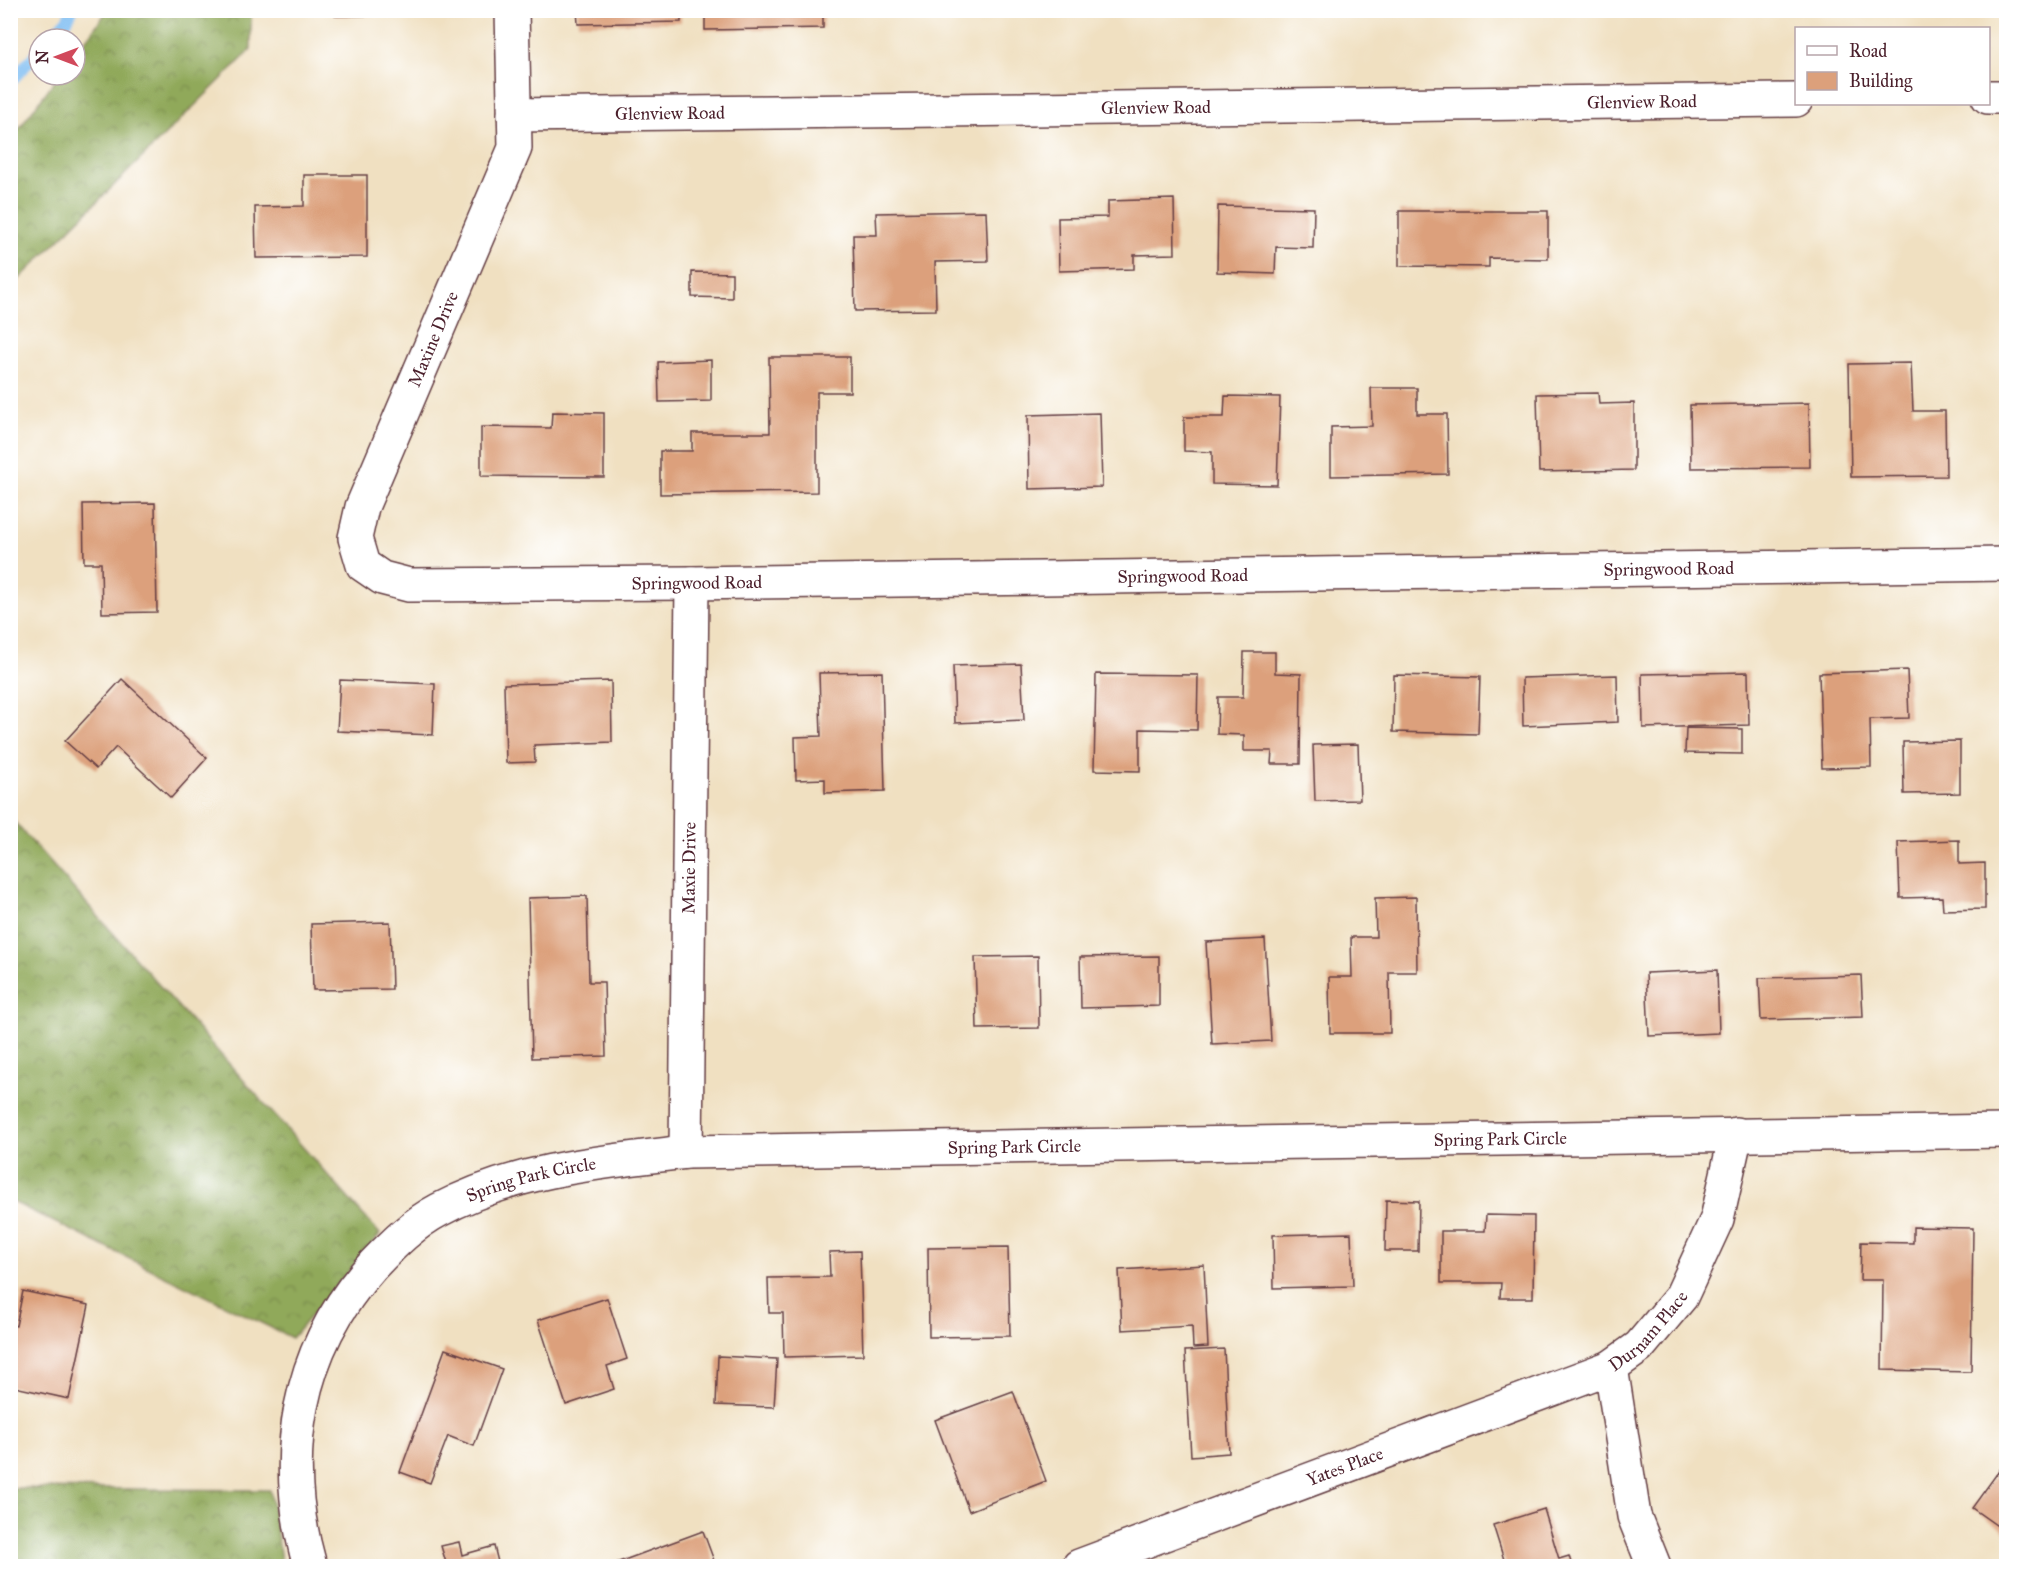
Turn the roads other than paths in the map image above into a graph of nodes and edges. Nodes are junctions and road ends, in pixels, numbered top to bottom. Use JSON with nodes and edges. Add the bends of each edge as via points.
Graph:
{"nodes":[{"id":1,"x":512,"y":10,"type":"edge"},
{"id":2,"x":1990,"y":97,"type":"edge"},
{"id":3,"x":2007,"y":97,"type":"edge"},
{"id":4,"x":1795,"y":100,"type":"edge"},
{"id":5,"x":514,"y":115,"type":"junction"},
{"id":6,"x":2007,"y":564,"type":"edge"},
{"id":7,"x":363,"y":565,"type":"joint"},
{"id":8,"x":692,"y":583,"type":"junction"},
{"id":9,"x":2007,"y":1131,"type":"edge"},
{"id":10,"x":1736,"y":1134,"type":"junction"},
{"id":11,"x":686,"y":1152,"type":"junction"},
{"id":12,"x":1611,"y":1367,"type":"junction"},
{"id":13,"x":310,"y":1566,"type":"edge"},
{"id":14,"x":1079,"y":1566,"type":"edge"},
{"id":15,"x":1654,"y":1566,"type":"edge"}],
"edges":[{"from":1,"to":5,"type":"street","name":"Maxine Drive"},
{"from":2,"to":3,"type":"street"},
{"from":4,"to":5,"type":"street","name":"Glenview Road"},
{"from":5,"to":7,"type":"street","name":"Maxine Drive","via":[[515,148],[362,507],[355,538]]},
{"from":6,"to":8,"type":"street","name":"Springwood Road"},
{"from":7,"to":8,"type":"street","name":"Springwood Road","via":[[382,578],[409,585]]},
{"from":8,"to":11,"type":"street","name":"Maxie Drive"},
{"from":9,"to":10,"type":"street","name":"Spring Park Circle"},
{"from":10,"to":11,"type":"street","name":"Spring Park Circle"},
{"from":10,"to":12,"type":"street","name":"Durnam Place","via":[[1717,1219],[1681,1297],[1639,1347]]},
{"from":11,"to":13,"type":"street","name":"Spring Park Circle","via":[[537,1173],[489,1188],[438,1210],[396,1240],[354,1286],[308,1377],[297,1431],[295,1483]]},
{"from":12,"to":14,"type":"street","name":"Yates Place"},
{"from":12,"to":15,"type":"street","name":"Durnam Place","via":[[1634,1516]]}]}
